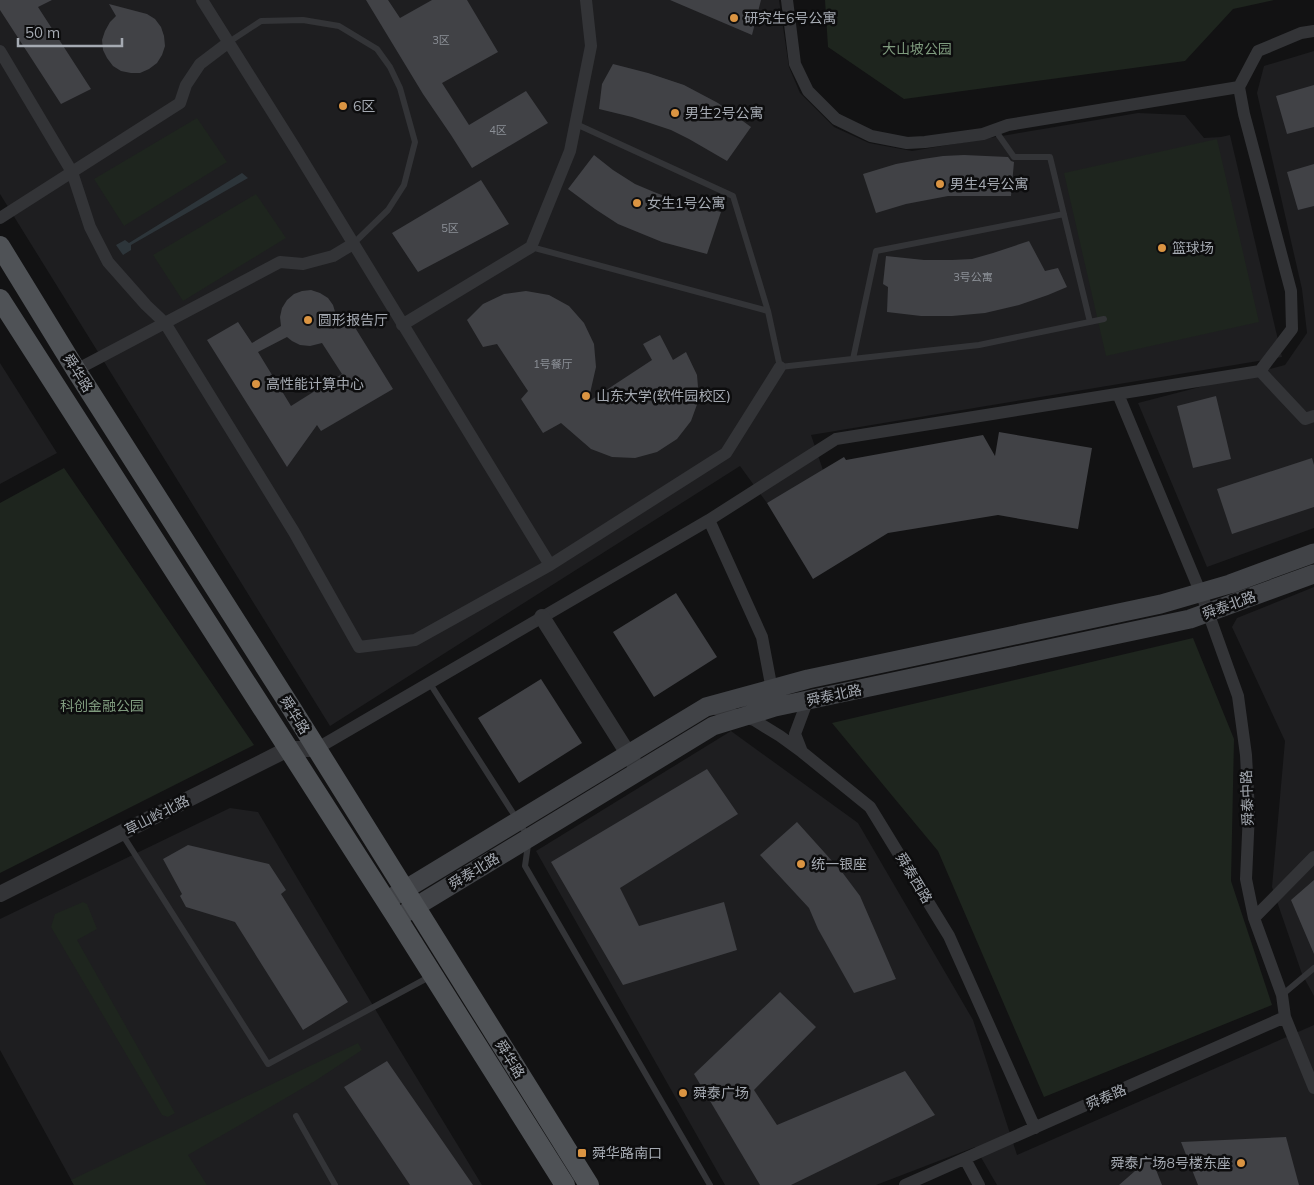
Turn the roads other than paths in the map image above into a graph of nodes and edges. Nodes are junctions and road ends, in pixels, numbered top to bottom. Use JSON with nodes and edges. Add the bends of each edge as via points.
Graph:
{"nodes":[{"id":1,"x":202,"y":0,"type":"edge"},
{"id":2,"x":586,"y":0,"type":"edge"},
{"id":3,"x":787,"y":0,"type":"edge"},
{"id":4,"x":1314,"y":31,"type":"edge"},
{"id":5,"x":229,"y":42,"type":"junction"},
{"id":6,"x":0,"y":51,"type":"edge"},
{"id":7,"x":1239,"y":87,"type":"junction"},
{"id":8,"x":576,"y":124,"type":"junction"},
{"id":9,"x":995,"y":130,"type":"junction"},
{"id":10,"x":72,"y":172,"type":"junction"},
{"id":11,"x":1064,"y":214,"type":"junction"},
{"id":12,"x":0,"y":218,"type":"edge"},
{"id":13,"x":352,"y":244,"type":"junction"},
{"id":14,"x":0,"y":246,"type":"edge"},
{"id":15,"x":531,"y":248,"type":"junction"},
{"id":16,"x":0,"y":298,"type":"edge"},
{"id":17,"x":768,"y":311,"type":"junction"},
{"id":18,"x":1104,"y":319,"type":"dead end"},
{"id":19,"x":1090,"y":322,"type":"junction"},
{"id":20,"x":165,"y":323,"type":"junction"},
{"id":21,"x":402,"y":325,"type":"junction"},
{"id":22,"x":853,"y":359,"type":"junction"},
{"id":23,"x":780,"y":368,"type":"junction"},
{"id":24,"x":76,"y":370,"type":"junction"},
{"id":25,"x":1260,"y":371,"type":"junction"},
{"id":26,"x":1118,"y":394,"type":"junction"},
{"id":27,"x":1314,"y":416,"type":"edge"},
{"id":28,"x":709,"y":520,"type":"junction"},
{"id":29,"x":1314,"y":552,"type":"edge"},
{"id":30,"x":550,"y":565,"type":"junction"},
{"id":31,"x":1314,"y":574,"type":"edge"},
{"id":32,"x":1204,"y":602,"type":"junction"},
{"id":33,"x":542,"y":616,"type":"junction"},
{"id":34,"x":429,"y":682,"type":"junction"},
{"id":35,"x":772,"y":689,"type":"junction"},
{"id":36,"x":811,"y":700,"type":"junction"},
{"id":37,"x":706,"y":707,"type":"junction"},
{"id":38,"x":775,"y":708,"type":"junction"},
{"id":39,"x":744,"y":717,"type":"junction"},
{"id":40,"x":316,"y":748,"type":"junction"},
{"id":41,"x":288,"y":749,"type":"junction"},
{"id":42,"x":802,"y":752,"type":"junction"},
{"id":43,"x":629,"y":754,"type":"junction"},
{"id":44,"x":639,"y":771,"type":"junction"},
{"id":45,"x":518,"y":821,"type":"junction"},
{"id":46,"x":122,"y":832,"type":"junction"},
{"id":47,"x":529,"y":838,"type":"junction"},
{"id":48,"x":1314,"y":857,"type":"edge"},
{"id":49,"x":405,"y":890,"type":"junction"},
{"id":50,"x":0,"y":894,"type":"edge"},
{"id":51,"x":386,"y":901,"type":"junction"},
{"id":52,"x":415,"y":907,"type":"junction"},
{"id":53,"x":397,"y":918,"type":"junction"},
{"id":54,"x":1254,"y":918,"type":"junction"},
{"id":55,"x":1314,"y":968,"type":"edge"},
{"id":56,"x":432,"y":975,"type":"junction"},
{"id":57,"x":1282,"y":995,"type":"junction"},
{"id":58,"x":1285,"y":1017,"type":"junction"},
{"id":59,"x":1311,"y":1074,"type":"edge"},
{"id":60,"x":1314,"y":1088,"type":"edge"},
{"id":61,"x":296,"y":1116,"type":"dead end"},
{"id":62,"x":1035,"y":1128,"type":"junction"},
{"id":63,"x":965,"y":1159,"type":"junction"},
{"id":64,"x":335,"y":1185,"type":"edge"},
{"id":65,"x":565,"y":1185,"type":"edge"},
{"id":66,"x":589,"y":1185,"type":"edge"},
{"id":67,"x":710,"y":1185,"type":"edge"},
{"id":68,"x":905,"y":1185,"type":"edge"},
{"id":69,"x":979,"y":1185,"type":"edge"}],
"edges":[{"from":1,"to":5,"type":"street"},
{"from":2,"to":8,"type":"street","via":[[591,46]]},
{"from":3,"to":9,"type":"street","via":[[795,64],[808,91],[836,119],[872,136],[907,143]]},
{"from":4,"to":7,"type":"street","via":[[1258,51]]},
{"from":5,"to":10,"type":"street","via":[[200,64],[186,85],[180,103]]},
{"from":5,"to":13,"type":"street"},
{"from":5,"to":13,"type":"lane","via":[[261,21],[302,20],[339,26],[377,49],[390,67],[400,88],[415,142],[404,185],[388,210]]},
{"from":6,"to":10,"type":"street"},
{"from":7,"to":9,"type":"street","via":[[1008,125]]},
{"from":7,"to":25,"type":"street","via":[[1291,291],[1292,329]]},
{"from":8,"to":15,"type":"street","via":[[570,151]]},
{"from":8,"to":17,"type":"lane","via":[[733,196]]},
{"from":9,"to":11,"type":"lane","via":[[1014,157],[1050,156]]},
{"from":10,"to":12,"type":"street"},
{"from":10,"to":20,"type":"street","via":[[90,227],[108,262]]},
{"from":11,"to":19,"type":"lane"},
{"from":11,"to":22,"type":"lane","via":[[876,251]]},
{"from":13,"to":20,"type":"street","via":[[333,256],[303,264],[280,262]]},
{"from":13,"to":21,"type":"street"},
{"from":14,"to":24,"type":"main road","name":"舜华路"},
{"from":15,"to":17,"type":"lane"},
{"from":15,"to":21,"type":"street"},
{"from":16,"to":41,"type":"main road","name":"舜华路"},
{"from":17,"to":23,"type":"lane"},
{"from":18,"to":19,"type":"lane"},
{"from":19,"to":22,"type":"lane","via":[[979,345]]},
{"from":20,"to":24,"type":"street"},
{"from":20,"to":30,"type":"street","via":[[294,532],[359,647],[415,640]]},
{"from":21,"to":30,"type":"street"},
{"from":22,"to":23,"type":"lane"},
{"from":23,"to":30,"type":"street","via":[[726,453]]},
{"from":24,"to":40,"type":"main road","name":"舜华路"},
{"from":25,"to":26,"type":"street"},
{"from":25,"to":27,"type":"street","via":[[1305,419]]},
{"from":26,"to":28,"type":"street","via":[[836,438]]},
{"from":26,"to":32,"type":"street","name":"舜泰中路"},
{"from":28,"to":33,"type":"street"},
{"from":28,"to":35,"type":"street","via":[[762,637]]},
{"from":29,"to":32,"type":"main road","via":[[1230,584]]},
{"from":31,"to":32,"type":"main road","name":"舜泰北路"},
{"from":32,"to":35,"type":"main road","via":[[1161,604]]},
{"from":32,"to":36,"type":"main road","name":"舜泰北路","via":[[1190,619]]},
{"from":32,"to":54,"type":"street","name":"舜泰中路","via":[[1238,696],[1249,812],[1246,879]]},
{"from":33,"to":34,"type":"street"},
{"from":33,"to":43,"type":"street"},
{"from":34,"to":40,"type":"street"},
{"from":34,"to":45,"type":"lane"},
{"from":35,"to":37,"type":"main road"},
{"from":35,"to":38,"type":"street"},
{"from":36,"to":38,"type":"main road","name":"舜泰北路"},
{"from":36,"to":42,"type":"street","via":[[807,702],[795,734]]},
{"from":37,"to":39,"type":"street","name":"舜泰西路"},
{"from":37,"to":43,"type":"main road"},
{"from":38,"to":39,"type":"main road","name":"舜泰北路"},
{"from":39,"to":42,"type":"street","name":"舜泰西路","via":[[754,720]]},
{"from":39,"to":44,"type":"main road","name":"舜泰北路","via":[[713,726]]},
{"from":40,"to":41,"type":"street","name":"草山岭北路"},
{"from":40,"to":49,"type":"main road","name":"舜华路"},
{"from":41,"to":46,"type":"street","name":"草山岭北路"},
{"from":41,"to":51,"type":"main road","name":"舜华路"},
{"from":42,"to":62,"type":"street","name":"舜泰西路","via":[[870,807],[949,936]]},
{"from":43,"to":44,"type":"street"},
{"from":43,"to":45,"type":"main road"},
{"from":44,"to":47,"type":"main road","name":"舜泰北路"},
{"from":45,"to":47,"type":"lane"},
{"from":45,"to":49,"type":"main road"},
{"from":46,"to":50,"type":"street","name":"草山岭北路"},
{"from":46,"to":56,"type":"lane","via":[[268,1064]]},
{"from":47,"to":52,"type":"main road","name":"舜泰北路"},
{"from":47,"to":67,"type":"lane","via":[[525,866]]},
{"from":48,"to":54,"type":"street"},
{"from":49,"to":51,"type":"main road"},
{"from":49,"to":52,"type":"main road","name":"舜华路"},
{"from":51,"to":53,"type":"main road","name":"舜华路"},
{"from":52,"to":53,"type":"main road","name":"舜泰北路"},
{"from":52,"to":66,"type":"main road","name":"舜华路"},
{"from":53,"to":56,"type":"main road","name":"舜华路"},
{"from":54,"to":57,"type":"street","name":"舜泰中路"},
{"from":55,"to":57,"type":"lane"},
{"from":56,"to":65,"type":"main road","name":"舜华路"},
{"from":57,"to":58,"type":"street"},
{"from":58,"to":59,"type":"street"},
{"from":58,"to":62,"type":"street","name":"舜泰路"},
{"from":59,"to":60,"type":"street"},
{"from":61,"to":64,"type":"lane"},
{"from":62,"to":63,"type":"street","name":"舜泰路"},
{"from":63,"to":68,"type":"street","name":"舜泰路"},
{"from":63,"to":69,"type":"street"}]}
